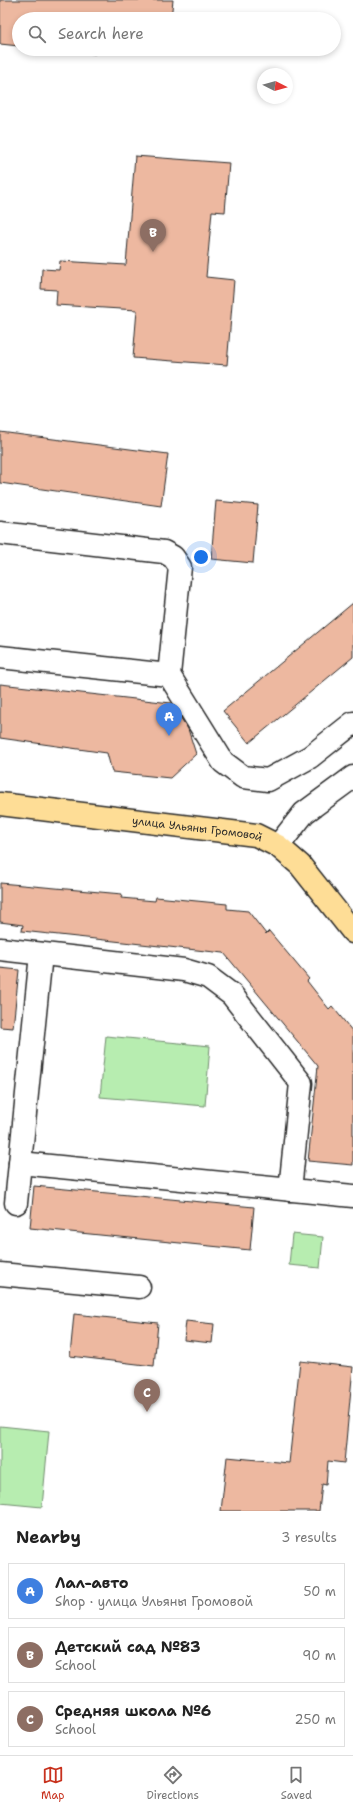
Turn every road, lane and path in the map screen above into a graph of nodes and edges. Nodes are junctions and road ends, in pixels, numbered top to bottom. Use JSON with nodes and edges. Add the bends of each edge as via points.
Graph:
{"nodes":[{"id":1,"x":0,"y":534,"type":"edge"},
{"id":2,"x":0,"y":657,"type":"edge"},
{"id":3,"x":169,"y":675,"type":"junction"},
{"id":4,"x":353,"y":723,"type":"edge"},
{"id":5,"x":353,"y":777,"type":"edge"},
{"id":6,"x":0,"y":804,"type":"edge"},
{"id":7,"x":278,"y":846,"type":"junction"},
{"id":8,"x":353,"y":932,"type":"edge"},
{"id":9,"x":0,"y":949,"type":"edge"},
{"id":10,"x":41,"y":954,"type":"junction"},
{"id":11,"x":20,"y":1163,"type":"junction"},
{"id":12,"x":290,"y":1190,"type":"junction"},
{"id":13,"x":353,"y":1196,"type":"edge"},
{"id":14,"x":16,"y":1203,"type":"dead end"},
{"id":15,"x":0,"y":1274,"type":"edge"},
{"id":16,"x":139,"y":1287,"type":"dead end"}],
"edges":[{"from":1,"to":3,"type":"lane","via":[[164,552],[173,557],[180,567]]},
{"from":2,"to":3,"type":"lane"},
{"from":3,"to":4,"type":"lane","via":[[224,762],[243,777],[268,780],[310,757]]},
{"from":5,"to":7,"type":"lane","via":[[304,813]]},
{"from":6,"to":7,"type":"main road","name":"улица Ульяны Громовой","via":[[256,835]]},
{"from":7,"to":8,"type":"main road","name":"улица Ульяны Громовой","via":[[300,865]]},
{"from":9,"to":10,"type":"lane"},
{"from":10,"to":11,"type":"lane"},
{"from":10,"to":12,"type":"lane","via":[[184,970],[208,977],[232,996],[301,1083]]},
{"from":11,"to":12,"type":"lane"},
{"from":11,"to":14,"type":"lane"},
{"from":12,"to":13,"type":"lane"},
{"from":15,"to":16,"type":"lane"}]}
